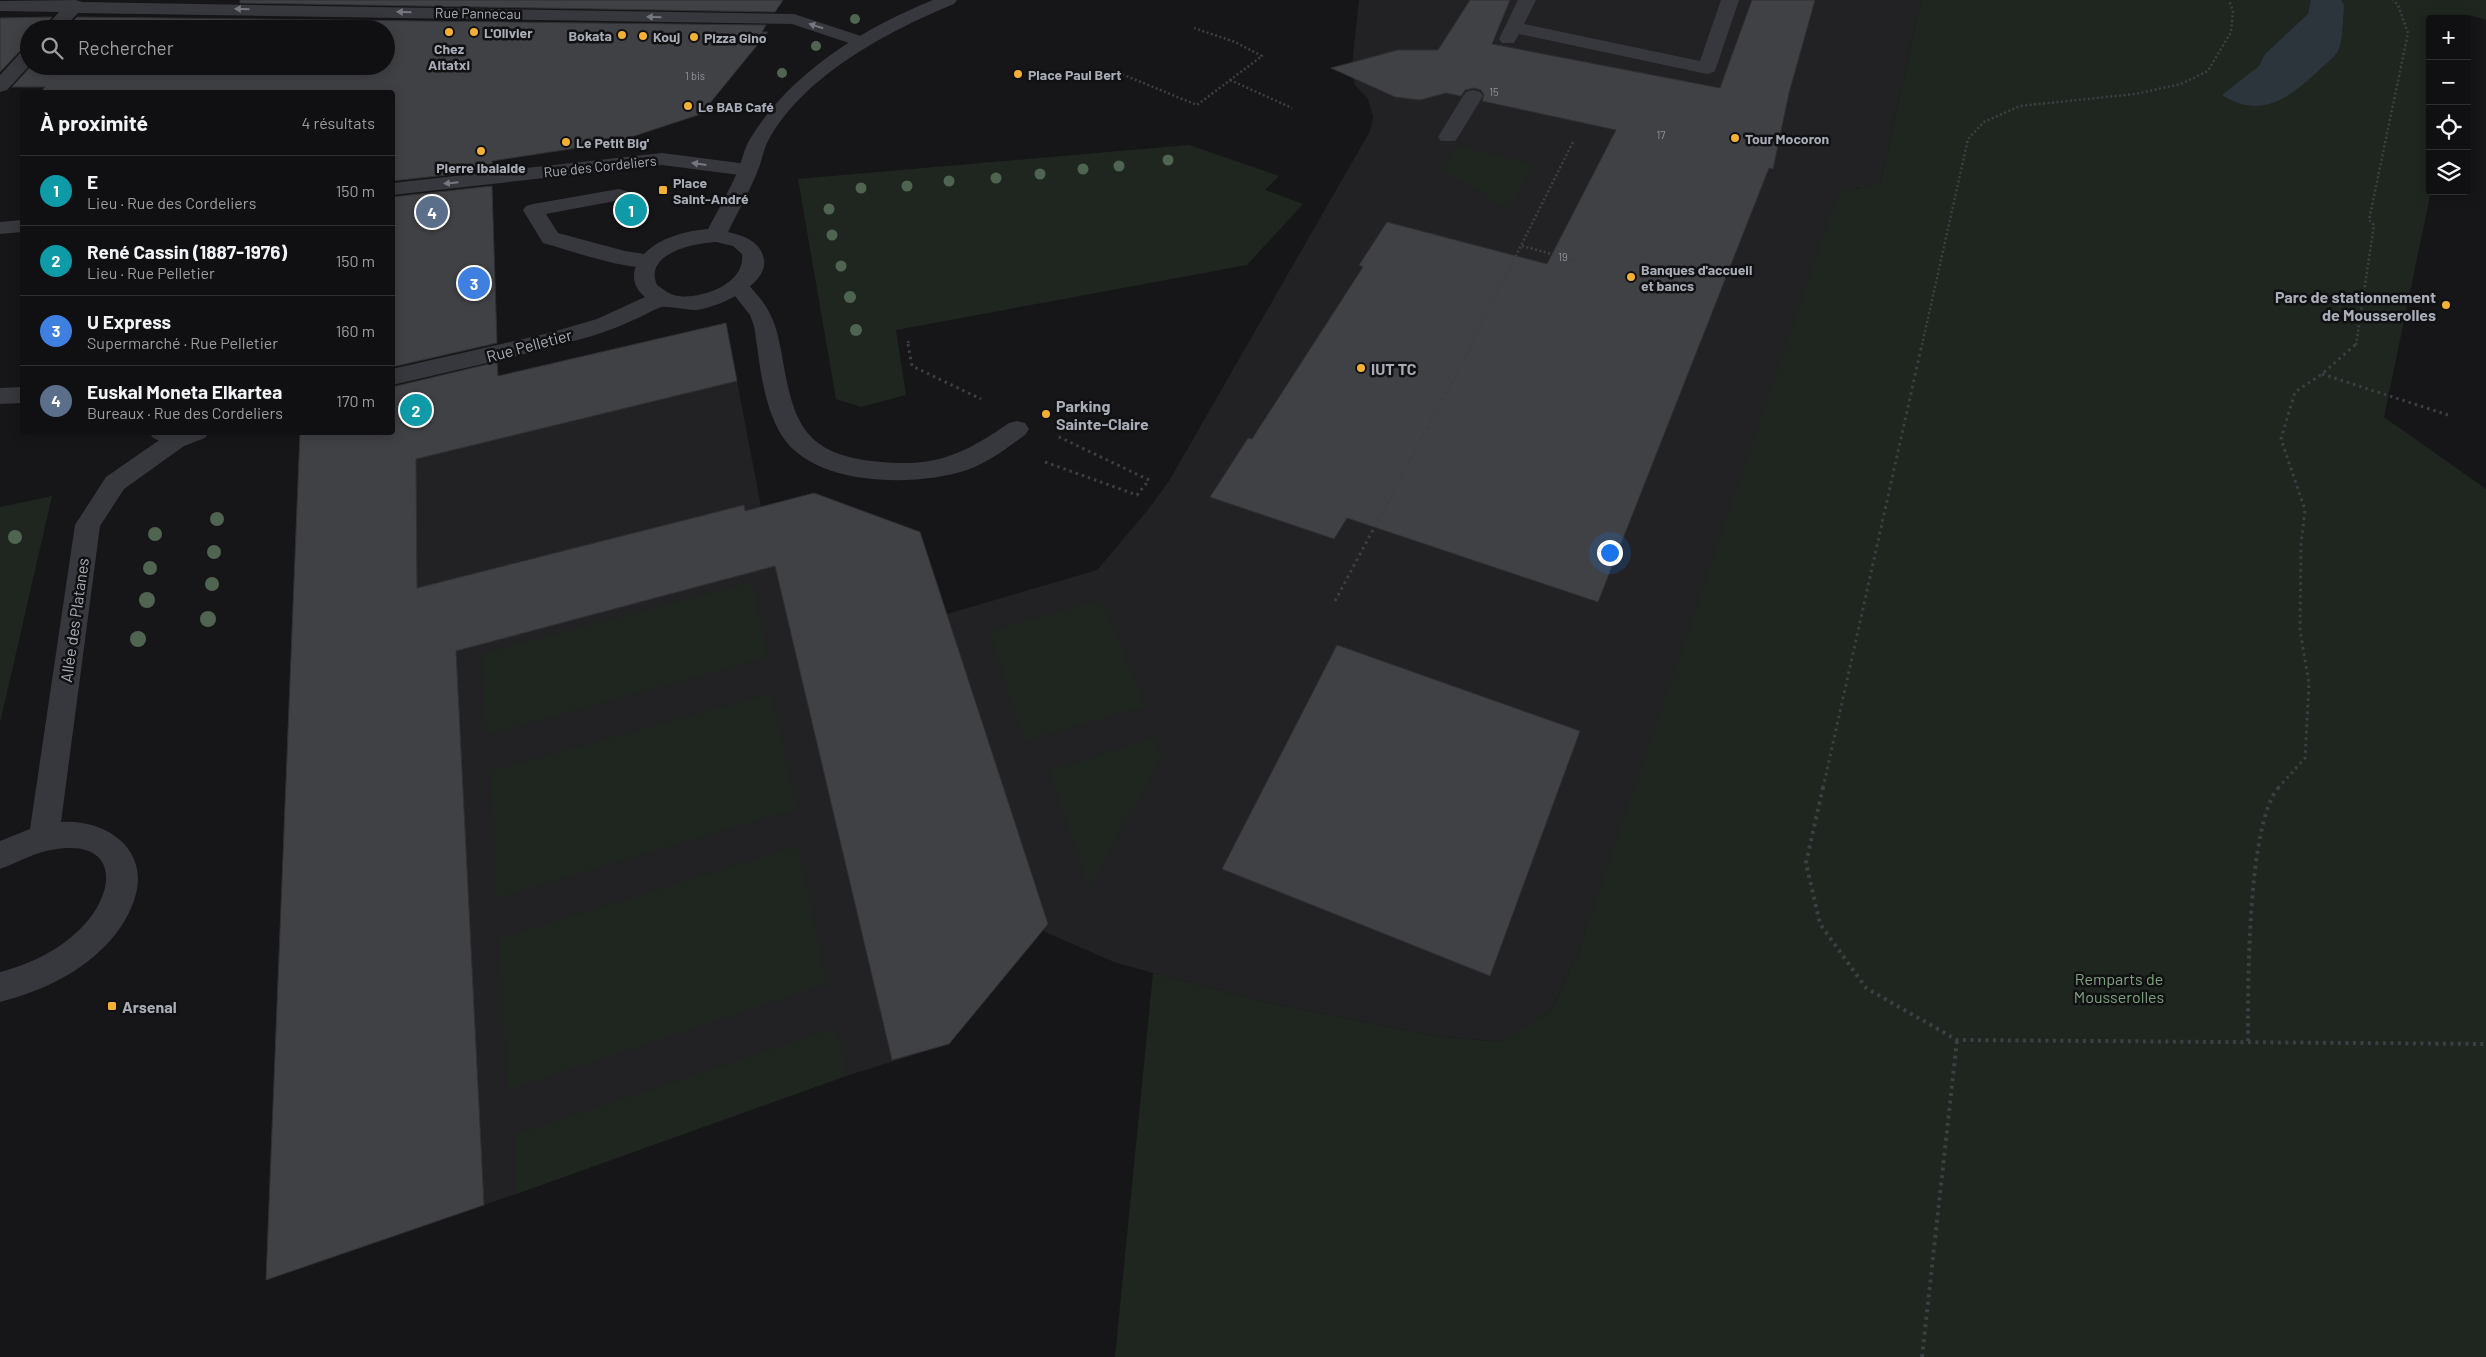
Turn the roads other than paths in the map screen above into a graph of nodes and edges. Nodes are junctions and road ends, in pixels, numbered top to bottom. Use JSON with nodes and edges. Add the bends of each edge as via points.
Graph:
{"nodes":[{"id":1,"x":948,"y":0,"type":"edge"},
{"id":2,"x":1528,"y":0,"type":"edge"},
{"id":3,"x":1730,"y":0,"type":"edge"},
{"id":4,"x":161,"y":4,"type":"edge"},
{"id":5,"x":76,"y":5,"type":"junction"},
{"id":6,"x":0,"y":6,"type":"edge"},
{"id":7,"x":62,"y":20,"type":"edge"},
{"id":8,"x":862,"y":42,"type":"junction"},
{"id":9,"x":20,"y":65,"type":"edge"},
{"id":10,"x":0,"y":86,"type":"edge"},
{"id":11,"x":1473,"y":96,"type":"dead end"},
{"id":12,"x":1448,"y":137,"type":"dead end"},
{"id":13,"x":747,"y":170,"type":"junction"},
{"id":14,"x":395,"y":189,"type":"edge"},
{"id":15,"x":619,"y":195,"type":"dead end"},
{"id":16,"x":20,"y":226,"type":"edge"},
{"id":17,"x":0,"y":228,"type":"edge"},
{"id":18,"x":716,"y":235,"type":"junction"},
{"id":19,"x":649,"y":261,"type":"junction"},
{"id":20,"x":738,"y":287,"type":"junction"},
{"id":21,"x":661,"y":299,"type":"junction"},
{"id":22,"x":395,"y":376,"type":"edge"},
{"id":23,"x":20,"y":395,"type":"edge"},
{"id":24,"x":0,"y":396,"type":"edge"},
{"id":25,"x":1017,"y":429,"type":"dead end"},
{"id":26,"x":178,"y":435,"type":"edge"},
{"id":27,"x":44,"y":838,"type":"junction"},
{"id":28,"x":0,"y":856,"type":"edge"},
{"id":29,"x":0,"y":987,"type":"edge"}],
"edges":[{"from":1,"to":8,"type":"street"},
{"from":2,"to":3,"type":"street","via":[[1511,34],[1707,68]]},
{"from":4,"to":5,"type":"street","name":"Rue Pannecau"},
{"from":8,"to":4,"type":"street","name":"Rue Pannecau","one_way":true,"via":[[798,13]]},
{"from":5,"to":6,"type":"street","name":"Rue Pannecau"},
{"from":5,"to":7,"type":"street"},
{"from":8,"to":13,"type":"street","via":[[822,70],[783,107],[758,140]]},
{"from":9,"to":10,"type":"street"},
{"from":11,"to":12,"type":"street"},
{"from":13,"to":14,"type":"street","name":"Rue des Cordeliers","one_way":true,"via":[[662,159]]},
{"from":13,"to":18,"type":"street"},
{"from":15,"to":19,"type":"street","via":[[533,210],[550,238],[625,258]]},
{"from":16,"to":17,"type":"street"},
{"from":18,"to":19,"type":"street","via":[[677,241]]},
{"from":18,"to":20,"type":"street","via":[[746,244],[753,253],[750,276]]},
{"from":19,"to":21,"type":"street","via":[[644,283]]},
{"from":20,"to":21,"type":"street","via":[[721,297],[700,302],[680,303]]},
{"from":20,"to":25,"type":"street","via":[[760,313],[783,415],[792,433],[807,448],[837,463],[860,469],[924,470],[952,466],[974,458]]},
{"from":21,"to":22,"type":"street","name":"Rue Pelletier","via":[[605,324],[551,340]]},
{"from":23,"to":24,"type":"street"},
{"from":26,"to":27,"type":"street","name":"Allée des Platanes","via":[[115,483],[88,525]]},
{"from":27,"to":28,"type":"street"},
{"from":27,"to":29,"type":"street","via":[[77,834],[104,842],[119,859],[122,884],[112,913],[88,942],[55,967],[17,984]]}]}
